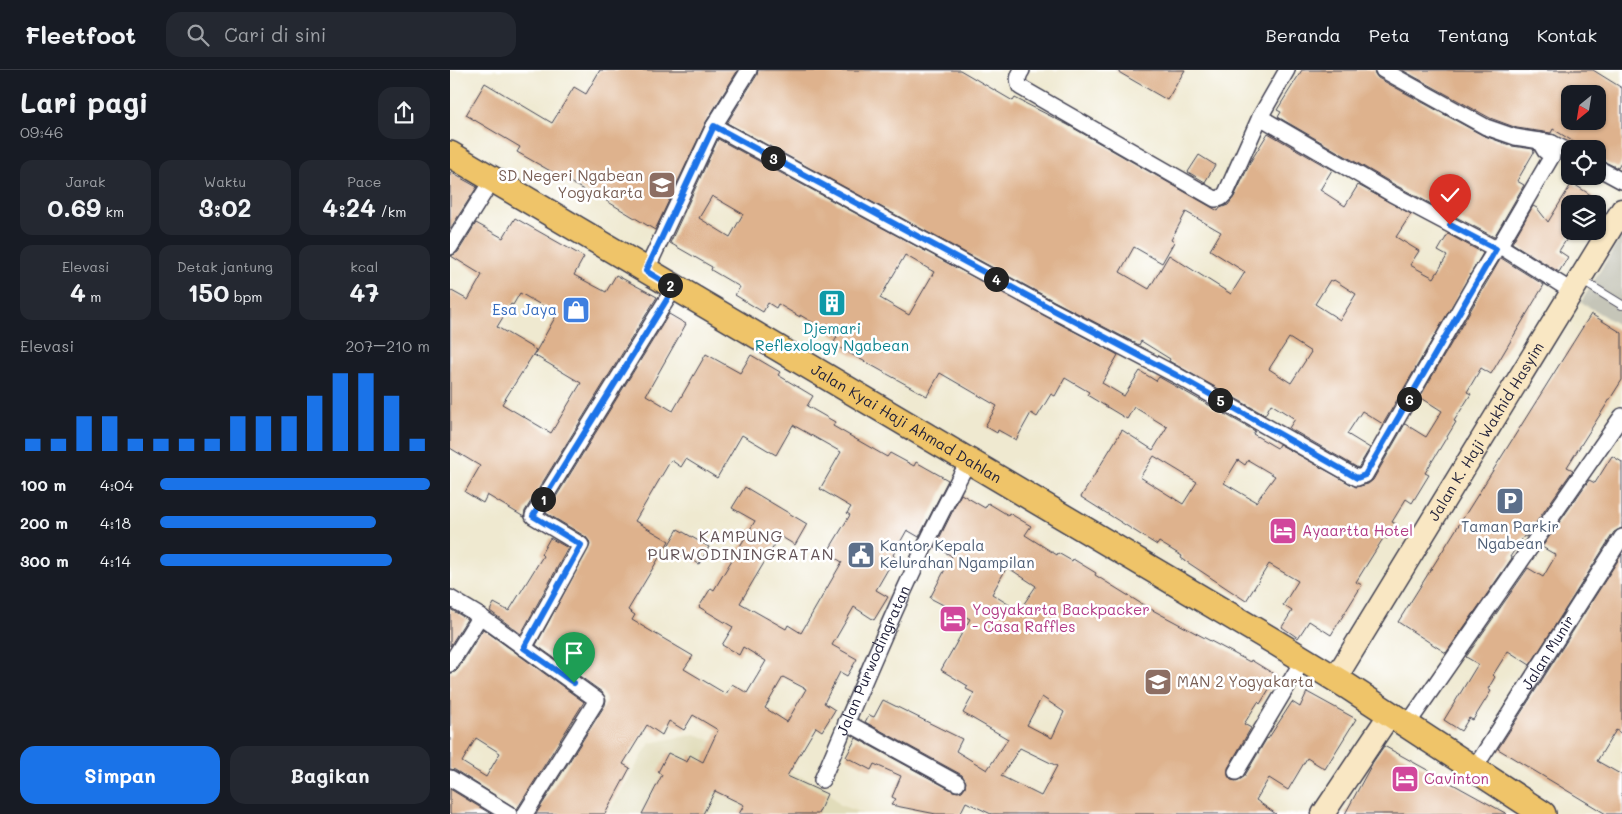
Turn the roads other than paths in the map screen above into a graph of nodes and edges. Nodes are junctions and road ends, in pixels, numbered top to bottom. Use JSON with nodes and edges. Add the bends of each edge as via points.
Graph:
{"nodes":[{"id":1,"x":749,"y":70,"type":"edge"},
{"id":2,"x":1022,"y":70,"type":"edge"},
{"id":3,"x":1287,"y":70,"type":"edge"},
{"id":4,"x":1383,"y":70,"type":"edge"},
{"id":5,"x":1260,"y":117,"type":"junction"},
{"id":6,"x":714,"y":126,"type":"junction"},
{"id":7,"x":1546,"y":142,"type":"junction"},
{"id":8,"x":1561,"y":148,"type":"edge"},
{"id":9,"x":450,"y":154,"type":"edge"},
{"id":10,"x":1606,"y":172,"type":"edge"},
{"id":11,"x":492,"y":180,"type":"junction"},
{"id":12,"x":1622,"y":181,"type":"edge"},
{"id":13,"x":1622,"y":210,"type":"edge"},
{"id":14,"x":450,"y":247,"type":"edge"},
{"id":15,"x":1498,"y":247,"type":"junction"},
{"id":16,"x":646,"y":271,"type":"junction"},
{"id":17,"x":1577,"y":286,"type":"junction"},
{"id":18,"x":674,"y":288,"type":"junction"},
{"id":19,"x":1622,"y":305,"type":"edge"},
{"id":20,"x":1622,"y":416,"type":"edge"},
{"id":21,"x":968,"y":462,"type":"junction"},
{"id":22,"x":1622,"y":537,"type":"edge"},
{"id":23,"x":450,"y":598,"type":"edge"},
{"id":24,"x":480,"y":616,"type":"junction"},
{"id":25,"x":524,"y":648,"type":"junction"},
{"id":26,"x":1303,"y":660,"type":"junction"},
{"id":27,"x":450,"y":664,"type":"edge"},
{"id":28,"x":1335,"y":679,"type":"junction"},
{"id":29,"x":1399,"y":720,"type":"junction"},
{"id":30,"x":846,"y":722,"type":"junction"},
{"id":31,"x":1474,"y":769,"type":"junction"},
{"id":32,"x":1236,"y":772,"type":"dead end"},
{"id":33,"x":450,"y":778,"type":"edge"},
{"id":34,"x":822,"y":780,"type":"dead end"},
{"id":35,"x":957,"y":783,"type":"dead end"},
{"id":36,"x":509,"y":814,"type":"edge"},
{"id":37,"x":525,"y":814,"type":"edge"},
{"id":38,"x":1323,"y":814,"type":"edge"},
{"id":39,"x":1543,"y":814,"type":"edge"}],
"edges":[{"from":1,"to":6,"type":"street"},
{"from":2,"to":5,"type":"street","via":[[1018,82],[1020,87],[1216,199],[1226,193]]},
{"from":3,"to":5,"type":"street"},
{"from":4,"to":7,"type":"street","via":[[1486,127],[1515,137]]},
{"from":5,"to":15,"type":"street","via":[[1392,194]]},
{"from":6,"to":15,"type":"street","via":[[1176,375],[1357,478],[1365,475]]},
{"from":6,"to":16,"type":"street"},
{"from":7,"to":8,"type":"street"},
{"from":7,"to":15,"type":"street","via":[[1545,151],[1552,156]]},
{"from":9,"to":11,"type":"main road","name":"Jalan Kyai Haji Ahmad Dahlan"},
{"from":10,"to":12,"type":"street"},
{"from":11,"to":14,"type":"street"},
{"from":11,"to":16,"type":"main road","name":"Jalan Kyai Haji Ahmad Dahlan"},
{"from":13,"to":17,"type":"main road","name":"Jalan K. Haji Wakhid Hasyim"},
{"from":15,"to":17,"type":"street"},
{"from":16,"to":18,"type":"main road","name":"Jalan Kyai Haji Ahmad Dahlan"},
{"from":17,"to":19,"type":"lane"},
{"from":17,"to":28,"type":"main road","name":"Jalan K. Haji Wakhid Hasyim"},
{"from":18,"to":21,"type":"main road","name":"Jalan Kyai Haji Ahmad Dahlan"},
{"from":18,"to":25,"type":"street","via":[[533,516],[581,545]]},
{"from":20,"to":29,"type":"street"},
{"from":21,"to":26,"type":"main road","name":"Jalan Kyai Haji Ahmad Dahlan"},
{"from":21,"to":30,"type":"street","name":"Jalan Purwodingratan","via":[[940,512]]},
{"from":22,"to":31,"type":"street","name":"Jalan Munir"},
{"from":23,"to":24,"type":"street"},
{"from":24,"to":25,"type":"street"},
{"from":24,"to":27,"type":"street"},
{"from":25,"to":37,"type":"street","via":[[597,700]]},
{"from":26,"to":28,"type":"main road","name":"Jalan Kyai Haji Ahmad Dahlan"},
{"from":26,"to":32,"type":"street"},
{"from":28,"to":29,"type":"main road","name":"Jalan Kyai Haji Ahmad Dahlan"},
{"from":29,"to":31,"type":"main road","name":"Jalan Kyai Haji Ahmad Dahlan"},
{"from":29,"to":38,"type":"main road"},
{"from":30,"to":34,"type":"street","name":"Jalan Purwodingratan"},
{"from":30,"to":35,"type":"street"},
{"from":31,"to":39,"type":"main road","name":"Jalan Kyai Haji Ahmad Dahlan"},
{"from":33,"to":36,"type":"street"}]}
